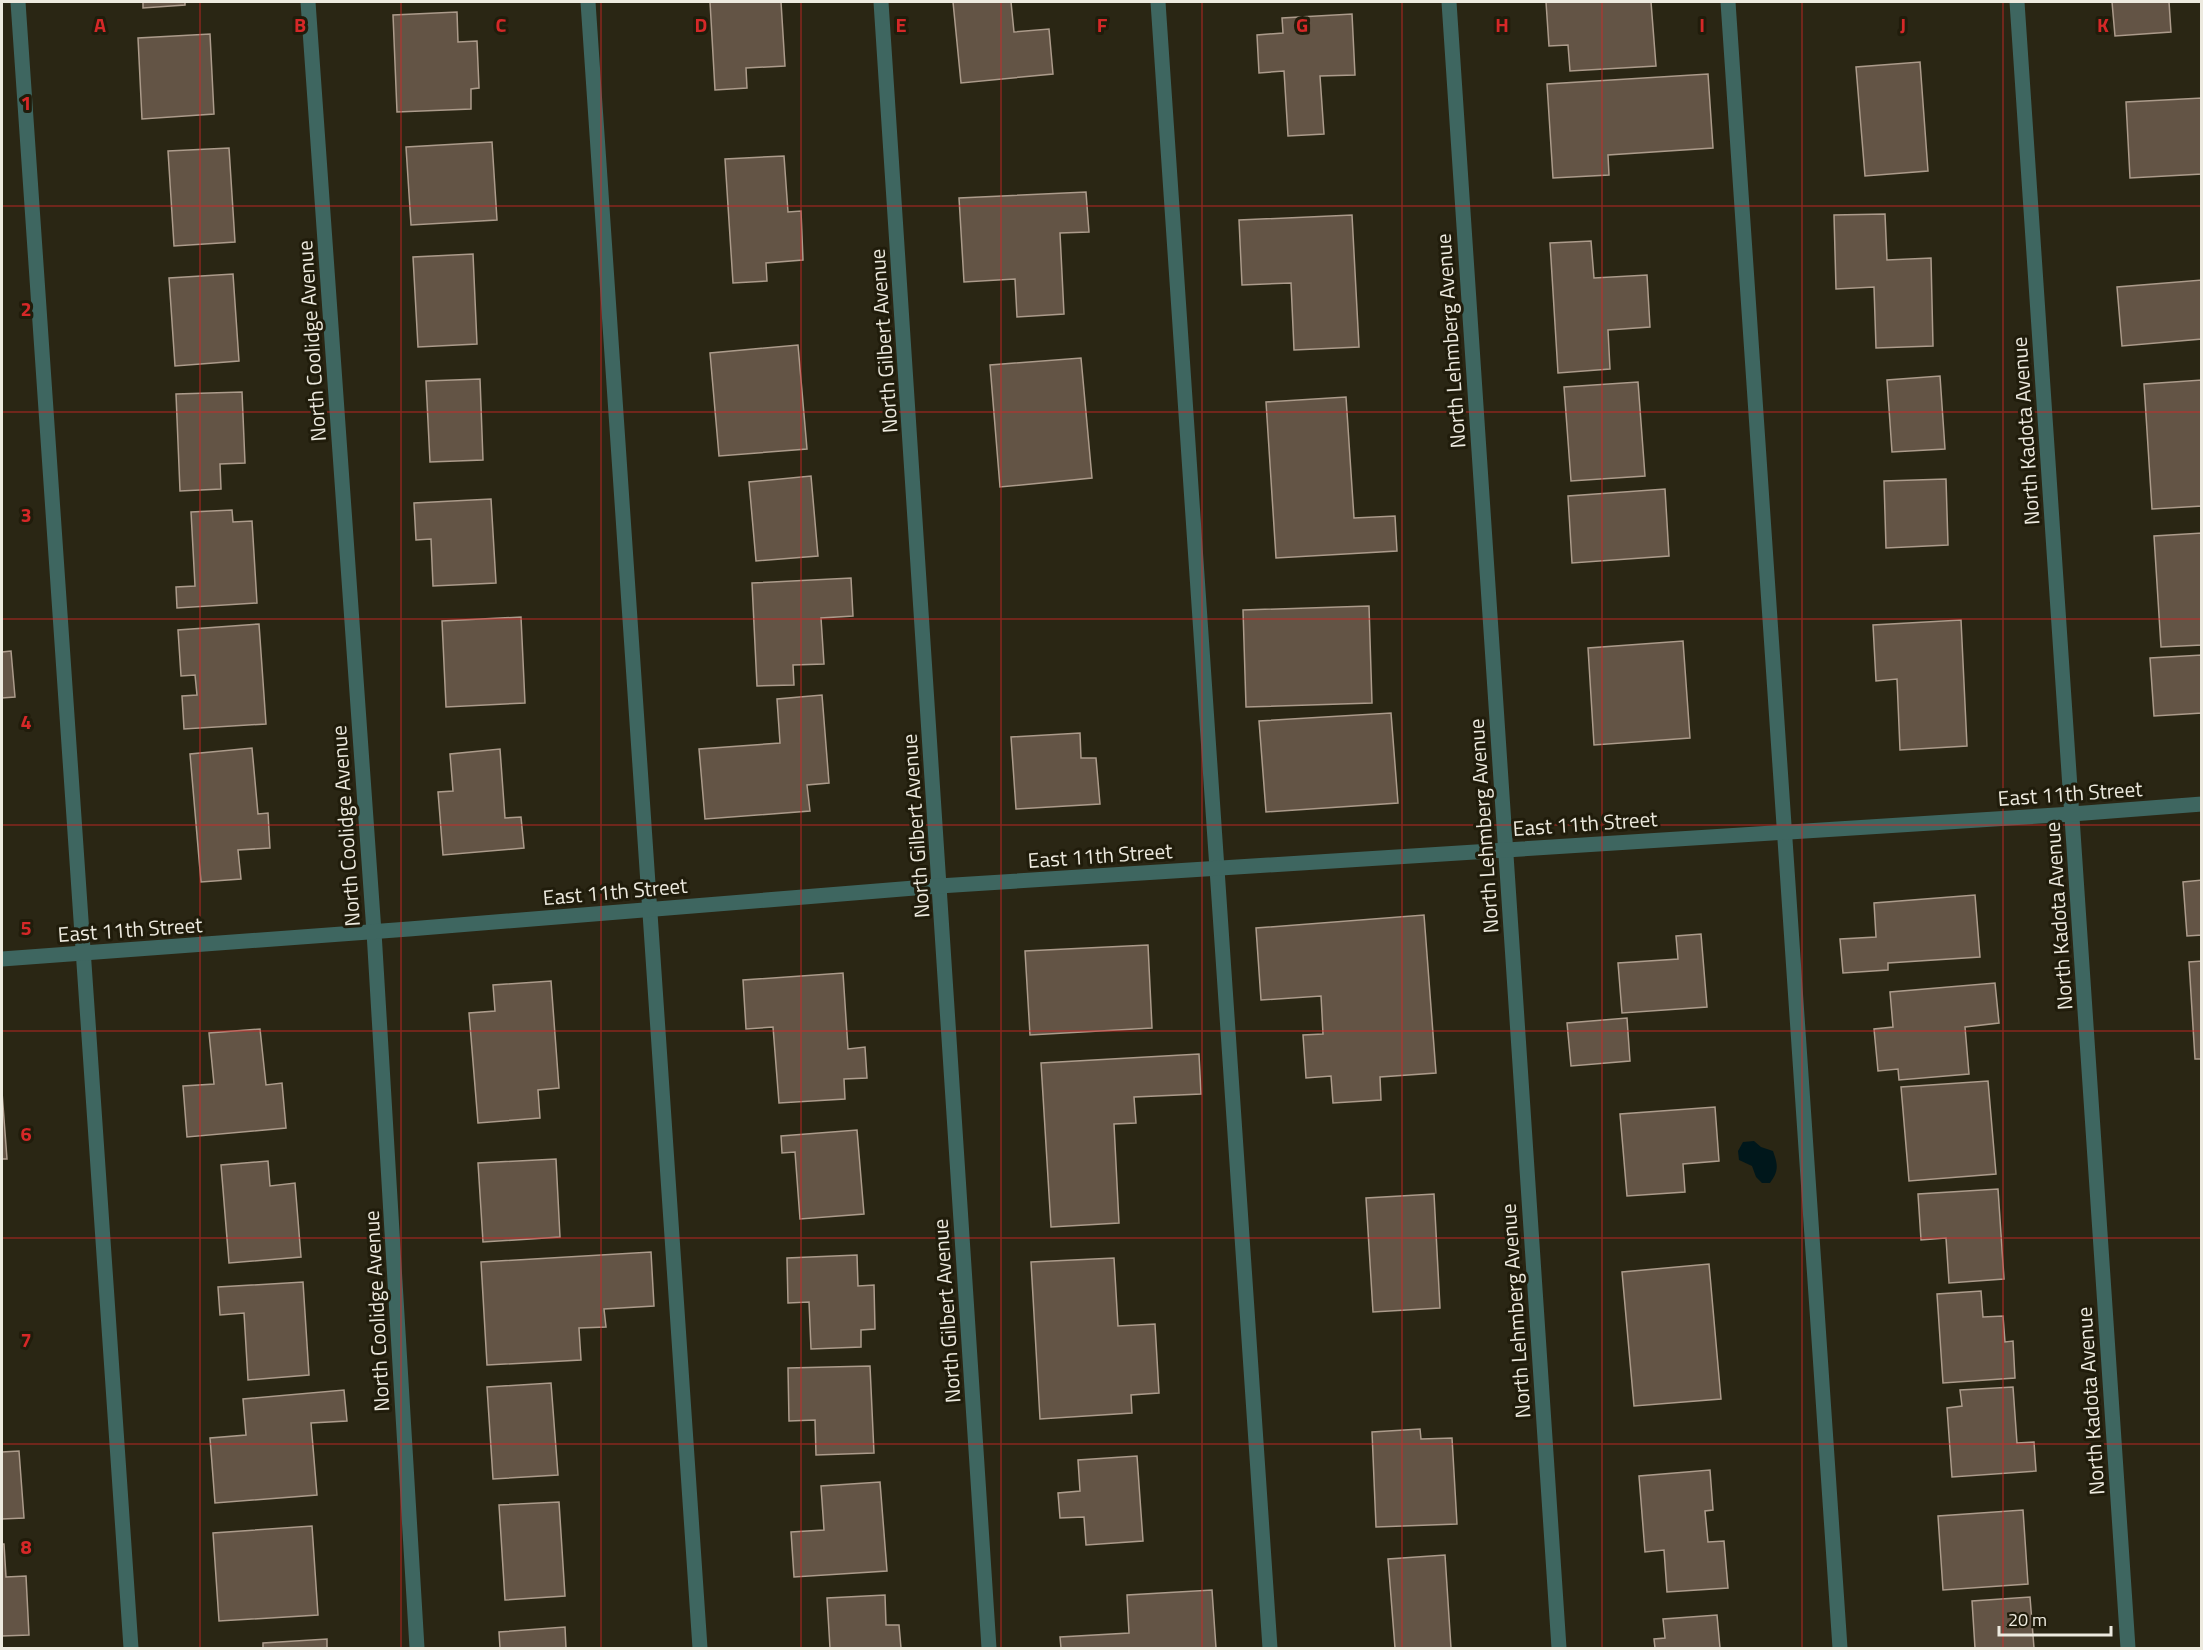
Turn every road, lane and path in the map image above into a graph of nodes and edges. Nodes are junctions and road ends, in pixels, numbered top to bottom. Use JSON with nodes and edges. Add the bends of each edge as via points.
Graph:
{"nodes":[{"id":1,"x":18,"y":2,"type":"edge"},
{"id":2,"x":308,"y":2,"type":"edge"},
{"id":3,"x":588,"y":2,"type":"edge"},
{"id":4,"x":881,"y":2,"type":"edge"},
{"id":5,"x":1158,"y":2,"type":"edge"},
{"id":6,"x":1449,"y":2,"type":"edge"},
{"id":7,"x":1728,"y":2,"type":"edge"},
{"id":8,"x":2017,"y":2,"type":"edge"},
{"id":9,"x":2202,"y":804,"type":"edge"},
{"id":10,"x":2072,"y":814,"type":"junction"},
{"id":11,"x":1784,"y":832,"type":"junction"},
{"id":12,"x":1505,"y":850,"type":"junction"},
{"id":13,"x":1217,"y":868,"type":"junction"},
{"id":14,"x":939,"y":886,"type":"junction"},
{"id":15,"x":650,"y":909,"type":"junction"},
{"id":16,"x":374,"y":932,"type":"junction"},
{"id":17,"x":83,"y":953,"type":"junction"},
{"id":18,"x":2,"y":959,"type":"edge"},
{"id":19,"x":131,"y":1648,"type":"edge"},
{"id":20,"x":417,"y":1648,"type":"edge"},
{"id":21,"x":700,"y":1648,"type":"edge"},
{"id":22,"x":989,"y":1648,"type":"edge"},
{"id":23,"x":1270,"y":1648,"type":"edge"},
{"id":24,"x":1559,"y":1648,"type":"edge"},
{"id":25,"x":1840,"y":1648,"type":"edge"},
{"id":26,"x":2128,"y":1648,"type":"edge"}],
"edges":[{"from":1,"to":17,"type":"street"},
{"from":2,"to":16,"type":"street","name":"North Coolidge Avenue"},
{"from":3,"to":15,"type":"street"},
{"from":4,"to":14,"type":"street","name":"North Gilbert Avenue"},
{"from":5,"to":13,"type":"street"},
{"from":6,"to":12,"type":"street","name":"North Lehmberg Avenue"},
{"from":7,"to":11,"type":"street"},
{"from":8,"to":10,"type":"street","name":"North Kadota Avenue"},
{"from":9,"to":10,"type":"street","name":"East 11th Street"},
{"from":10,"to":11,"type":"street","name":"East 11th Street"},
{"from":10,"to":26,"type":"street","name":"North Kadota Avenue"},
{"from":11,"to":12,"type":"street","name":"East 11th Street"},
{"from":11,"to":25,"type":"street"},
{"from":12,"to":13,"type":"street","name":"East 11th Street"},
{"from":12,"to":24,"type":"street","name":"North Lehmberg Avenue"},
{"from":13,"to":14,"type":"street","name":"East 11th Street"},
{"from":13,"to":23,"type":"street"},
{"from":14,"to":15,"type":"street","name":"East 11th Street"},
{"from":14,"to":22,"type":"street","name":"North Gilbert Avenue"},
{"from":15,"to":16,"type":"street","name":"East 11th Street"},
{"from":15,"to":21,"type":"street"},
{"from":16,"to":17,"type":"street","name":"East 11th Street"},
{"from":16,"to":20,"type":"street","name":"North Coolidge Avenue"},
{"from":17,"to":18,"type":"street","name":"East 11th Street"},
{"from":17,"to":19,"type":"street"}]}
